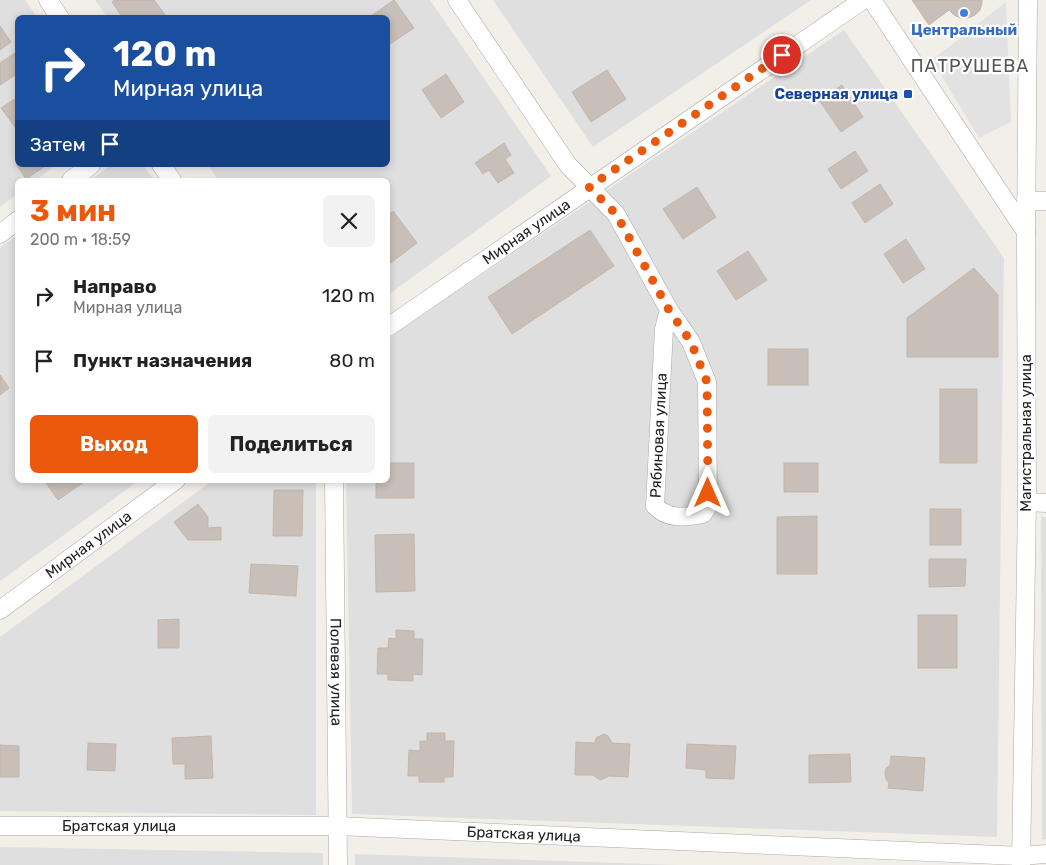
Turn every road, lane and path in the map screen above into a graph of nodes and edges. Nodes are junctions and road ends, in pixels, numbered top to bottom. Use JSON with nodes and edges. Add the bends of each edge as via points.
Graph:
{"nodes":[{"id":1,"x":48,"y":0,"type":"edge"},
{"id":2,"x":457,"y":0,"type":"edge"},
{"id":3,"x":863,"y":0,"type":"edge"},
{"id":4,"x":872,"y":0,"type":"edge"},
{"id":5,"x":1028,"y":0,"type":"edge"},
{"id":6,"x":58,"y":15,"type":"edge"},
{"id":7,"x":88,"y":167,"type":"edge"},
{"id":8,"x":162,"y":167,"type":"edge"},
{"id":9,"x":74,"y":178,"type":"edge"},
{"id":10,"x":171,"y":178,"type":"edge"},
{"id":11,"x":589,"y":187,"type":"junction"},
{"id":12,"x":1026,"y":201,"type":"junction"},
{"id":13,"x":1046,"y":201,"type":"edge"},
{"id":14,"x":15,"y":222,"type":"edge"},
{"id":15,"x":1026,"y":232,"type":"junction"},
{"id":16,"x":0,"y":234,"type":"edge"},
{"id":17,"x":669,"y":310,"type":"junction"},
{"id":18,"x":390,"y":326,"type":"edge"},
{"id":19,"x":172,"y":483,"type":"edge"},
{"id":20,"x":334,"y":483,"type":"edge"},
{"id":21,"x":1027,"y":502,"type":"junction"},
{"id":22,"x":1046,"y":503,"type":"edge"},
{"id":23,"x":0,"y":610,"type":"edge"},
{"id":24,"x":0,"y":826,"type":"edge"},
{"id":25,"x":337,"y":826,"type":"junction"},
{"id":26,"x":1046,"y":854,"type":"edge"},
{"id":27,"x":1021,"y":860,"type":"edge"},
{"id":28,"x":338,"y":865,"type":"edge"}],
"edges":[{"from":1,"to":6,"type":"street"},
{"from":2,"to":11,"type":"street","name":"Рябиновая улица","via":[[568,165]]},
{"from":3,"to":11,"type":"street","name":"Мирная улица"},
{"from":4,"to":15,"type":"street"},
{"from":5,"to":12,"type":"street","name":"Магистральная улица"},
{"from":7,"to":9,"type":"street"},
{"from":8,"to":10,"type":"street"},
{"from":11,"to":17,"type":"street","name":"Рябиновая улица","via":[[616,214]]},
{"from":11,"to":18,"type":"street","name":"Мирная улица"},
{"from":12,"to":13,"type":"street"},
{"from":12,"to":15,"type":"street","name":"Магистральная улица"},
{"from":14,"to":16,"type":"street"},
{"from":15,"to":21,"type":"street","name":"Магистральная улица"},
{"from":17,"to":17,"type":"street","name":"Рябиновая улица","via":[[691,342],[707,382],[708,506],[703,514],[682,518],[662,513],[655,506],[664,329]]},
{"from":19,"to":23,"type":"street","name":"Мирная улица"},
{"from":20,"to":25,"type":"street","name":"Полевая улица"},
{"from":21,"to":22,"type":"street"},
{"from":21,"to":27,"type":"street","name":"Магистральная улица"},
{"from":24,"to":25,"type":"street","name":"Братская улица"},
{"from":25,"to":27,"type":"street","name":"Братская улица"},
{"from":25,"to":28,"type":"street","name":"Полевая улица"},
{"from":26,"to":27,"type":"street","name":"Братская улица"}]}
